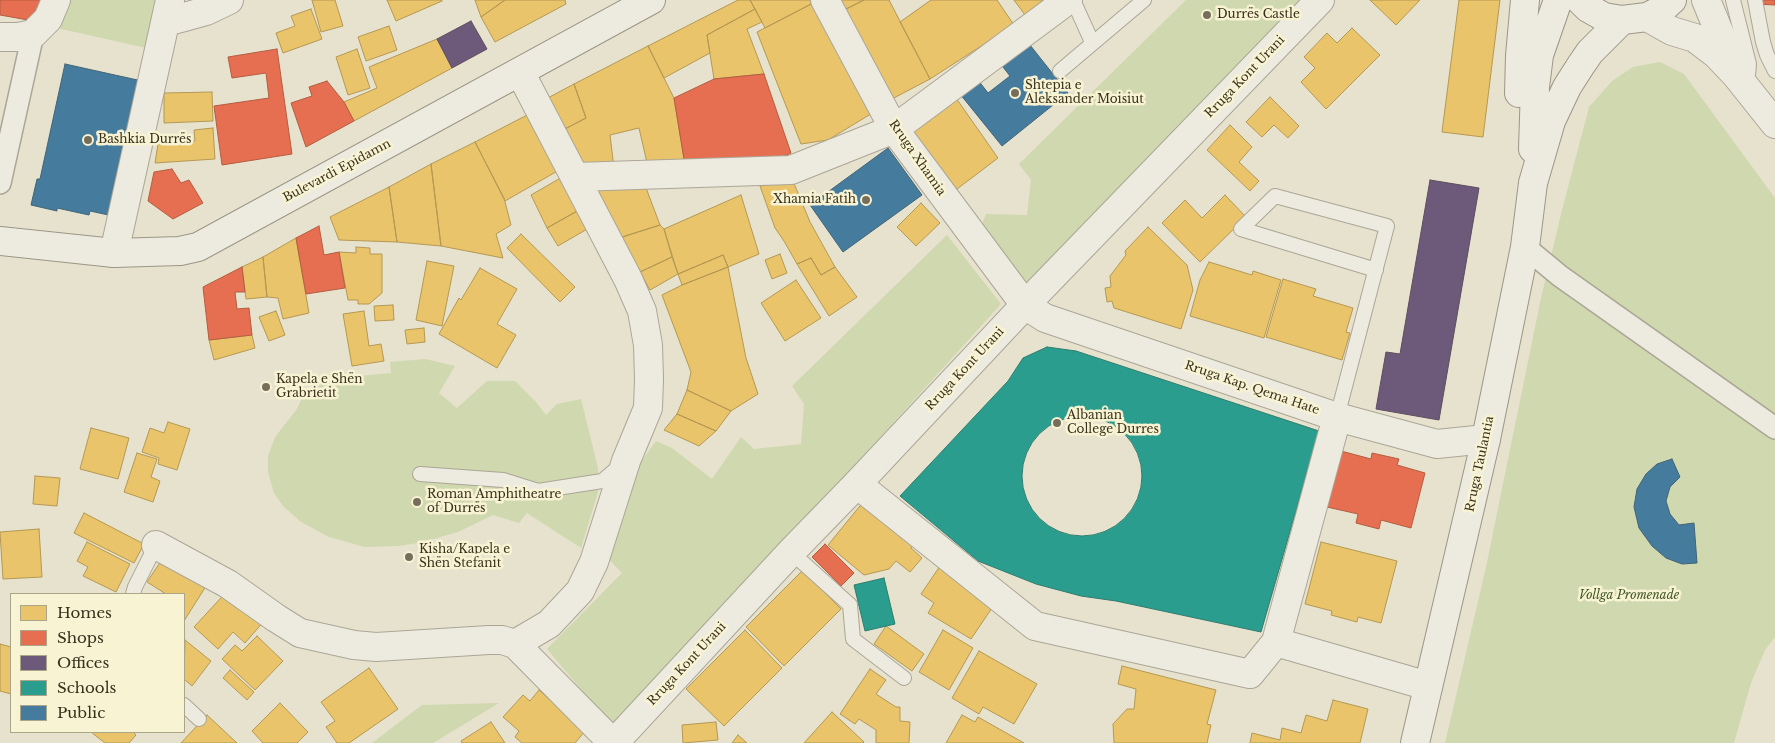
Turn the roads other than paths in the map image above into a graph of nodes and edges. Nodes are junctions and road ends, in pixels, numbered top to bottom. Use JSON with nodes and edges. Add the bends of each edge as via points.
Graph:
{"nodes":[{"id":1,"x":56,"y":0,"type":"edge"},
{"id":2,"x":229,"y":0,"type":"edge"},
{"id":3,"x":651,"y":0,"type":"edge"},
{"id":4,"x":825,"y":0,"type":"edge"},
{"id":5,"x":1068,"y":0,"type":"edge"},
{"id":6,"x":1073,"y":0,"type":"edge"},
{"id":7,"x":1144,"y":0,"type":"edge"},
{"id":8,"x":1320,"y":0,"type":"edge"},
{"id":9,"x":1524,"y":0,"type":"edge"},
{"id":10,"x":1558,"y":0,"type":"edge"},
{"id":11,"x":1580,"y":0,"type":"edge"},
{"id":12,"x":1672,"y":0,"type":"edge"},
{"id":13,"x":1706,"y":0,"type":"edge"},
{"id":14,"x":1733,"y":0,"type":"edge"},
{"id":15,"x":1755,"y":0,"type":"edge"},
{"id":16,"x":168,"y":11,"type":"edge"},
{"id":17,"x":1635,"y":18,"type":"junction"},
{"id":18,"x":33,"y":34,"type":"junction"},
{"id":19,"x":0,"y":37,"type":"edge"},
{"id":20,"x":1092,"y":42,"type":"junction"},
{"id":21,"x":1060,"y":71,"type":"dead end"},
{"id":22,"x":1775,"y":71,"type":"edge"},
{"id":23,"x":520,"y":72,"type":"junction"},
{"id":24,"x":1742,"y":82,"type":"junction"},
{"id":25,"x":1775,"y":124,"type":"edge"},
{"id":26,"x":894,"y":129,"type":"junction"},
{"id":27,"x":576,"y":177,"type":"junction"},
{"id":28,"x":0,"y":182,"type":"edge"},
{"id":29,"x":1534,"y":183,"type":"junction"},
{"id":30,"x":0,"y":241,"type":"edge"},
{"id":31,"x":1524,"y":248,"type":"junction"},
{"id":32,"x":114,"y":253,"type":"junction"},
{"id":33,"x":1376,"y":270,"type":"junction"},
{"id":34,"x":1025,"y":305,"type":"junction"},
{"id":35,"x":1337,"y":417,"type":"junction"},
{"id":36,"x":1775,"y":428,"type":"edge"},
{"id":37,"x":1486,"y":439,"type":"junction"},
{"id":38,"x":626,"y":461,"type":"junction"},
{"id":39,"x":420,"y":474,"type":"dead end"},
{"id":40,"x":857,"y":484,"type":"junction"},
{"id":41,"x":156,"y":545,"type":"joint"},
{"id":42,"x":790,"y":552,"type":"junction"},
{"id":43,"x":133,"y":593,"type":"edge"},
{"id":44,"x":1276,"y":642,"type":"junction"},
{"id":45,"x":515,"y":644,"type":"junction"},
{"id":46,"x":904,"y":678,"type":"dead end"},
{"id":47,"x":1428,"y":686,"type":"junction"},
{"id":48,"x":185,"y":706,"type":"edge"},
{"id":49,"x":199,"y":719,"type":"dead end"},
{"id":50,"x":614,"y":743,"type":"edge"},
{"id":51,"x":1415,"y":743,"type":"edge"}],
"edges":[{"from":1,"to":18,"type":"street","via":[[48,19]]},
{"from":2,"to":16,"type":"street","via":[[206,11]]},
{"from":3,"to":23,"type":"street","name":"Bulevardi Epidamn"},
{"from":4,"to":26,"type":"street","name":"Rruga Xhamia"},
{"from":5,"to":26,"type":"street"},
{"from":6,"to":20,"type":"lane"},
{"from":7,"to":20,"type":"lane"},
{"from":8,"to":34,"type":"street","name":"Rruga Kont Urani"},
{"from":9,"to":29,"type":"street","via":[[1519,92]]},
{"from":10,"to":29,"type":"street","name":"Rruga Taulantia","via":[[1539,55],[1533,118]]},
{"from":11,"to":17,"type":"street","via":[[1604,16]]},
{"from":12,"to":17,"type":"street","name":"Rruga Taulantia","via":[[1660,10]]},
{"from":13,"to":24,"type":"street"},
{"from":14,"to":24,"type":"lane","via":[[1749,64]]},
{"from":15,"to":22,"type":"lane","via":[[1763,42]]},
{"from":16,"to":32,"type":"street"},
{"from":17,"to":24,"type":"street","via":[[1694,38],[1716,54]]},
{"from":17,"to":29,"type":"street","name":"Rruga Taulantia","via":[[1590,52],[1567,87],[1550,122]]},
{"from":18,"to":19,"type":"street"},
{"from":18,"to":28,"type":"street"},
{"from":20,"to":21,"type":"lane"},
{"from":23,"to":27,"type":"street"},
{"from":23,"to":32,"type":"street","name":"Bulevardi Epidamn","via":[[198,247],[180,251]]},
{"from":24,"to":25,"type":"street"},
{"from":26,"to":27,"type":"street","via":[[790,170]]},
{"from":26,"to":34,"type":"street","name":"Rruga Xhamia"},
{"from":27,"to":38,"type":"street","via":[[642,311],[648,344],[648,408]]},
{"from":29,"to":31,"type":"street","name":"Rruga Taulantia"},
{"from":30,"to":32,"type":"street","name":"Bulevardi Epidamn"},
{"from":31,"to":36,"type":"street"},
{"from":31,"to":37,"type":"street","name":"Rruga Taulantia"},
{"from":33,"to":33,"type":"lane","via":[[1387,226],[1274,196],[1241,229]]},
{"from":33,"to":35,"type":"lane"},
{"from":34,"to":35,"type":"street","name":"Rruga Kap. Qema Hate","via":[[1045,318]]},
{"from":34,"to":40,"type":"street","name":"Rruga Kont Urani"},
{"from":35,"to":37,"type":"street","name":"Rruga Kap. Qema Hate","via":[[1437,444]]},
{"from":35,"to":44,"type":"street"},
{"from":37,"to":47,"type":"street","name":"Rruga Taulantia"},
{"from":38,"to":39,"type":"lane","via":[[602,481],[538,491],[503,480]]},
{"from":38,"to":45,"type":"street","via":[[594,562],[580,591],[549,624]]},
{"from":40,"to":42,"type":"street","name":"Rruga Kont Urani"},
{"from":40,"to":44,"type":"street","via":[[1035,626],[1250,674]]},
{"from":41,"to":43,"type":"lane"},
{"from":41,"to":45,"type":"street","via":[[228,584],[300,633],[376,647],[489,640]]},
{"from":42,"to":46,"type":"lane","via":[[850,605],[853,639]]},
{"from":42,"to":50,"type":"street","name":"Rruga Kont Urani"},
{"from":44,"to":47,"type":"street"},
{"from":45,"to":50,"type":"street"},
{"from":47,"to":51,"type":"street","name":"Rruga Taulantia"},
{"from":48,"to":49,"type":"lane"}]}
